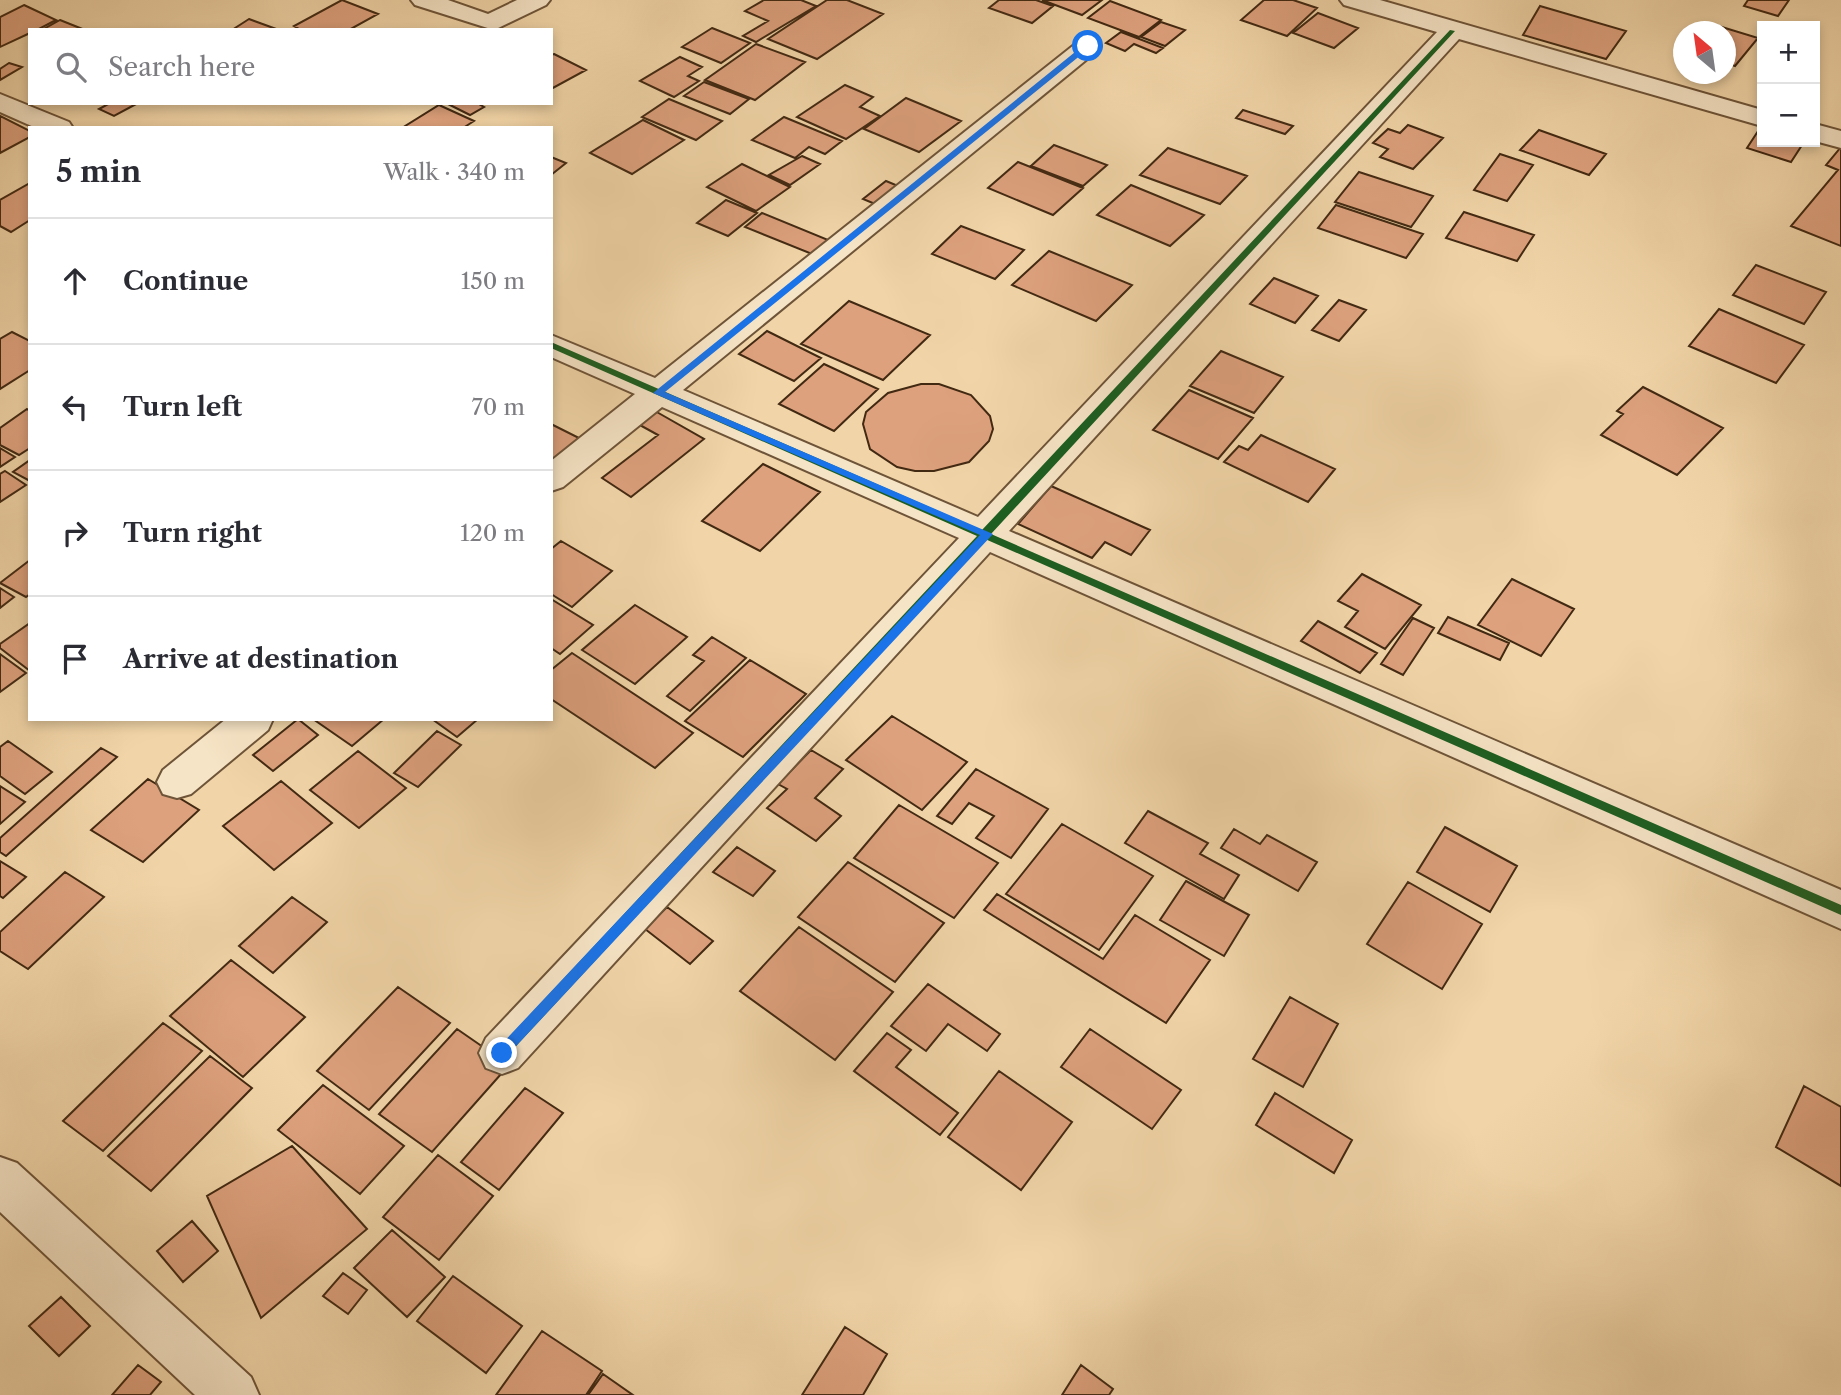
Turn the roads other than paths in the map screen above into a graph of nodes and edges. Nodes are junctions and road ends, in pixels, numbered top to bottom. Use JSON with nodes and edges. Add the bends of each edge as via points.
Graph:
{"nodes":[{"id":1,"x":424,"y":0,"type":"edge"},
{"id":2,"x":537,"y":0,"type":"edge"},
{"id":3,"x":1353,"y":0,"type":"edge"},
{"id":4,"x":1452,"y":31,"type":"junction"},
{"id":5,"x":1088,"y":46,"type":"dead end"},
{"id":6,"x":0,"y":102,"type":"edge"},
{"id":7,"x":1757,"y":117,"type":"edge"},
{"id":8,"x":55,"y":126,"type":"edge"},
{"id":9,"x":1820,"y":133,"type":"edge"},
{"id":10,"x":1841,"y":139,"type":"edge"},
{"id":11,"x":553,"y":346,"type":"edge"},
{"id":12,"x":657,"y":393,"type":"junction"},
{"id":13,"x":553,"y":477,"type":"edge"},
{"id":14,"x":987,"y":534,"type":"junction"},
{"id":15,"x":252,"y":721,"type":"edge"},
{"id":16,"x":177,"y":782,"type":"dead end"},
{"id":17,"x":1841,"y":910,"type":"edge"},
{"id":18,"x":502,"y":1053,"type":"dead end"},
{"id":19,"x":0,"y":1181,"type":"edge"},
{"id":20,"x":233,"y":1395,"type":"edge"}],
"edges":[{"from":1,"to":2,"type":"street","via":[[490,23]]},
{"from":3,"to":4,"type":"street"},
{"from":4,"to":7,"type":"street"},
{"from":4,"to":14,"type":"street"},
{"from":5,"to":12,"type":"street"},
{"from":6,"to":8,"type":"street"},
{"from":9,"to":10,"type":"street"},
{"from":11,"to":12,"type":"street"},
{"from":12,"to":13,"type":"street"},
{"from":12,"to":14,"type":"street"},
{"from":14,"to":17,"type":"street"},
{"from":14,"to":18,"type":"street"},
{"from":15,"to":16,"type":"street"},
{"from":19,"to":20,"type":"street"}]}
